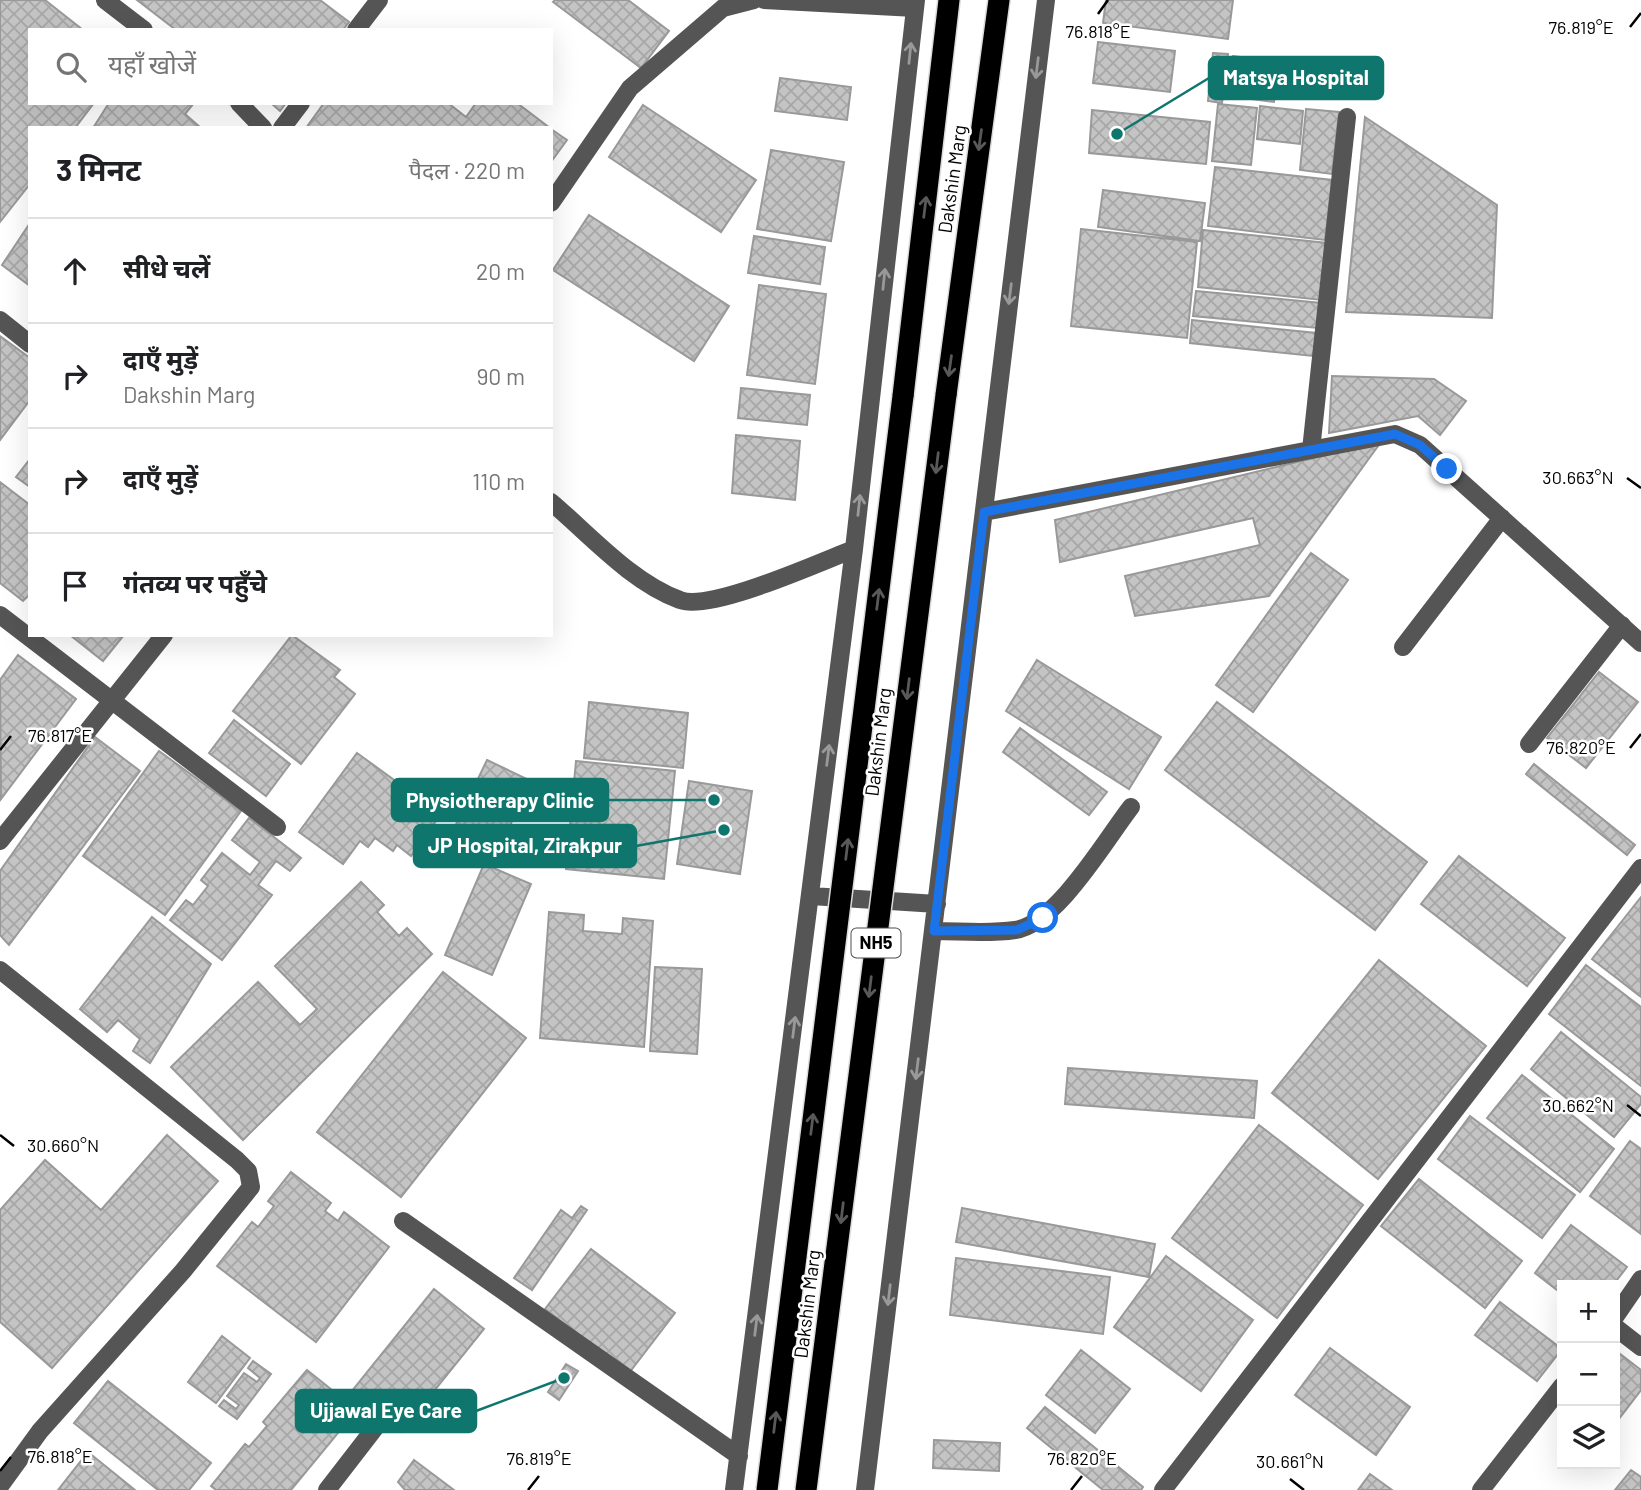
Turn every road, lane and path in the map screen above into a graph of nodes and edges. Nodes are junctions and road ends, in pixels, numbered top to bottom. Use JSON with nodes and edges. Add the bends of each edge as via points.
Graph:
{"nodes":[{"id":1,"x":106,"y":0,"type":"edge"},
{"id":2,"x":379,"y":0,"type":"edge"},
{"id":3,"x":754,"y":0,"type":"edge"},
{"id":4,"x":764,"y":0,"type":"edge"},
{"id":5,"x":949,"y":0,"type":"edge"},
{"id":6,"x":999,"y":0,"type":"edge"},
{"id":7,"x":1045,"y":0,"type":"edge"},
{"id":8,"x":916,"y":4,"type":"edge"},
{"id":9,"x":141,"y":28,"type":"edge"},
{"id":10,"x":358,"y":28,"type":"edge"},
{"id":11,"x":241,"y":105,"type":"edge"},
{"id":12,"x":299,"y":105,"type":"edge"},
{"id":13,"x":1347,"y":117,"type":"dead end"},
{"id":14,"x":260,"y":126,"type":"edge"},
{"id":15,"x":284,"y":126,"type":"edge"},
{"id":16,"x":553,"y":200,"type":"edge"},
{"id":17,"x":0,"y":320,"type":"edge"},
{"id":18,"x":28,"y":342,"type":"edge"},
{"id":19,"x":1311,"y":450,"type":"junction"},
{"id":20,"x":553,"y":504,"type":"edge"},
{"id":21,"x":984,"y":512,"type":"junction"},
{"id":22,"x":1502,"y":518,"type":"junction"},
{"id":23,"x":854,"y":549,"type":"junction"},
{"id":24,"x":0,"y":615,"type":"edge"},
{"id":25,"x":1622,"y":625,"type":"junction"},
{"id":26,"x":162,"y":637,"type":"edge"},
{"id":27,"x":1641,"y":643,"type":"edge"},
{"id":28,"x":1403,"y":648,"type":"dead end"},
{"id":29,"x":110,"y":702,"type":"junction"},
{"id":30,"x":1529,"y":744,"type":"dead end"},
{"id":31,"x":1131,"y":807,"type":"dead end"},
{"id":32,"x":277,"y":827,"type":"dead end"},
{"id":33,"x":0,"y":841,"type":"edge"},
{"id":34,"x":1641,"y":868,"type":"edge"},
{"id":35,"x":811,"y":896,"type":"junction"},
{"id":36,"x":937,"y":904,"type":"junction"},
{"id":37,"x":934,"y":931,"type":"junction"},
{"id":38,"x":0,"y":970,"type":"edge"},
{"id":39,"x":403,"y":1221,"type":"dead end"},
{"id":40,"x":1641,"y":1279,"type":"edge"},
{"id":41,"x":1620,"y":1310,"type":"edge"},
{"id":42,"x":1620,"y":1331,"type":"edge"},
{"id":43,"x":1641,"y":1347,"type":"edge"},
{"id":44,"x":1557,"y":1392,"type":"edge"},
{"id":45,"x":378,"y":1424,"type":"dead end"},
{"id":46,"x":739,"y":1456,"type":"junction"},
{"id":47,"x":0,"y":1486,"type":"edge"},
{"id":48,"x":1488,"y":1488,"type":"edge"},
{"id":49,"x":327,"y":1490,"type":"edge"},
{"id":50,"x":734,"y":1490,"type":"edge"},
{"id":51,"x":767,"y":1490,"type":"edge"},
{"id":52,"x":806,"y":1490,"type":"edge"},
{"id":53,"x":865,"y":1490,"type":"edge"},
{"id":54,"x":1163,"y":1490,"type":"edge"}],
"edges":[{"from":1,"to":9,"type":"street"},
{"from":2,"to":10,"type":"street"},
{"from":3,"to":16,"type":"street","via":[[723,9],[630,88]]},
{"from":4,"to":8,"type":"street"},
{"from":51,"to":5,"type":"highway","name":"Dakshin Marg","number":"NH5","one_way":true,"bridge":true},
{"from":6,"to":52,"type":"highway","name":"Dakshin Marg","number":"NH5","one_way":true,"bridge":true},
{"from":7,"to":21,"type":"street","one_way":true},
{"from":23,"to":8,"type":"street","one_way":true},
{"from":11,"to":14,"type":"street"},
{"from":12,"to":15,"type":"street"},
{"from":13,"to":19,"type":"street"},
{"from":17,"to":18,"type":"street"},
{"from":19,"to":21,"type":"street"},
{"from":19,"to":22,"type":"street","via":[[1395,434],[1420,445]]},
{"from":20,"to":23,"type":"street","via":[[639,577],[682,601],[712,602]]},
{"from":21,"to":36,"type":"street"},
{"from":22,"to":25,"type":"street"},
{"from":22,"to":28,"type":"street"},
{"from":35,"to":23,"type":"street","one_way":true},
{"from":24,"to":29,"type":"street"},
{"from":25,"to":27,"type":"street"},
{"from":25,"to":30,"type":"street"},
{"from":26,"to":29,"type":"street"},
{"from":29,"to":32,"type":"street"},
{"from":29,"to":33,"type":"street"},
{"from":31,"to":37,"type":"street","via":[[1043,918],[1017,930]]},
{"from":34,"to":54,"type":"street"},
{"from":35,"to":36,"type":"street"},
{"from":46,"to":35,"type":"street","one_way":true},
{"from":36,"to":37,"type":"street"},
{"from":37,"to":53,"type":"street","one_way":true},
{"from":38,"to":47,"type":"street","via":[[237,1160],[248,1171],[250,1186],[183,1270],[40,1431]]},
{"from":39,"to":46,"type":"street"},
{"from":40,"to":41,"type":"street"},
{"from":42,"to":43,"type":"street"},
{"from":44,"to":48,"type":"street"},
{"from":45,"to":49,"type":"street"},
{"from":46,"to":50,"type":"street"}]}
